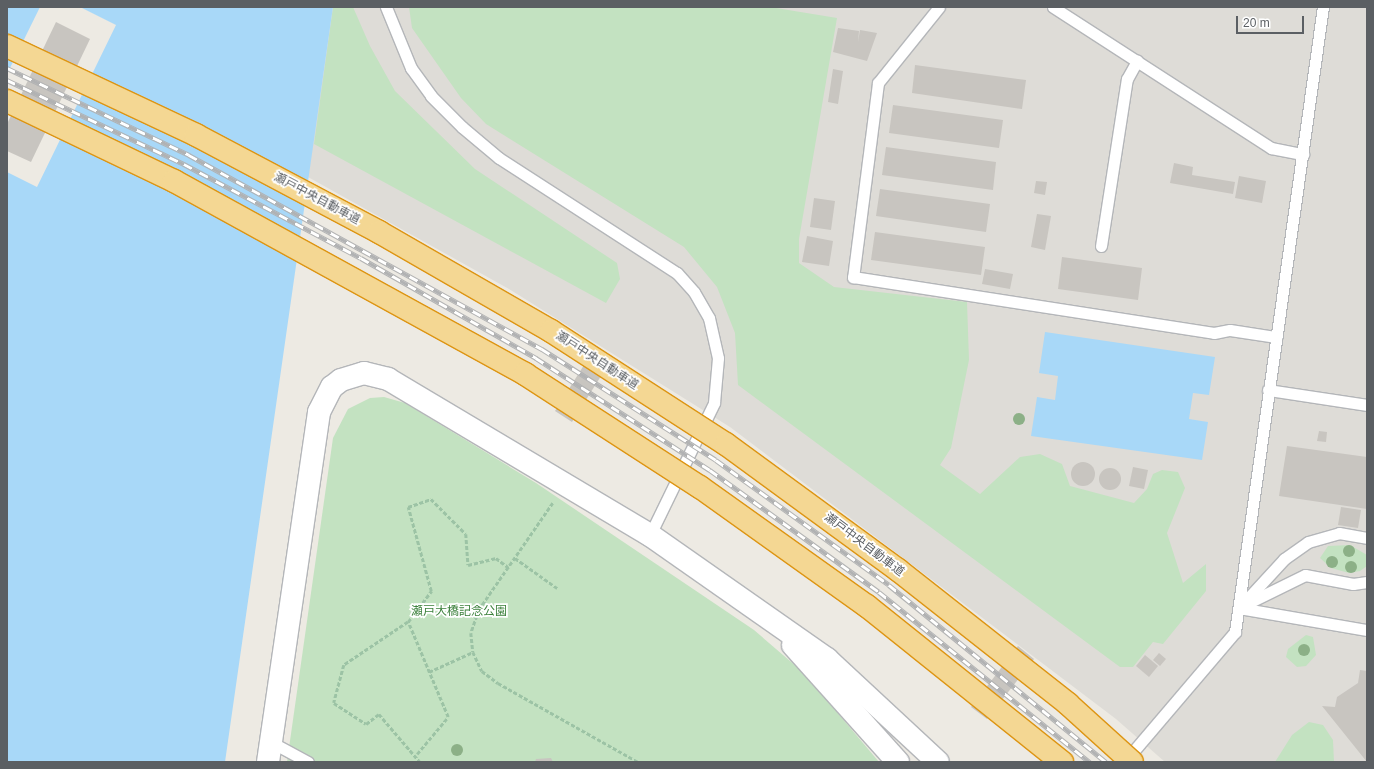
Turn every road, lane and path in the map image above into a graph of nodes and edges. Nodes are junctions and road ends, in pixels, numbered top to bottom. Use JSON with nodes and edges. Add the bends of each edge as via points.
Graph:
{"nodes":[{"id":1,"x":386,"y":7,"type":"edge"},
{"id":2,"x":940,"y":7,"type":"edge"},
{"id":3,"x":1053,"y":7,"type":"edge"},
{"id":4,"x":1323,"y":7,"type":"edge"},
{"id":5,"x":7,"y":46,"type":"edge"},
{"id":6,"x":1137,"y":61,"type":"junction"},
{"id":7,"x":7,"y":101,"type":"edge"},
{"id":8,"x":1303,"y":154,"type":"junction"},
{"id":9,"x":1101,"y":246,"type":"dead end"},
{"id":10,"x":1276,"y":337,"type":"junction"},
{"id":11,"x":1268,"y":390,"type":"junction"},
{"id":12,"x":1367,"y":405,"type":"edge"},
{"id":13,"x":565,"y":486,"type":"junction"},
{"id":14,"x":650,"y":535,"type":"junction"},
{"id":15,"x":1367,"y":538,"type":"edge"},
{"id":16,"x":515,"y":558,"type":"junction"},
{"id":17,"x":508,"y":567,"type":"junction"},
{"id":18,"x":1367,"y":582,"type":"edge"},
{"id":19,"x":557,"y":588,"type":"dead end"},
{"id":20,"x":1238,"y":608,"type":"junction"},
{"id":21,"x":408,"y":622,"type":"junction"},
{"id":22,"x":775,"y":625,"type":"junction"},
{"id":23,"x":1367,"y":630,"type":"edge"},
{"id":24,"x":473,"y":652,"type":"junction"},
{"id":25,"x":429,"y":672,"type":"junction"},
{"id":26,"x":269,"y":752,"type":"edge"},
{"id":27,"x":417,"y":754,"type":"junction"},
{"id":28,"x":308,"y":762,"type":"edge"},
{"id":29,"x":420,"y":762,"type":"edge"},
{"id":30,"x":638,"y":762,"type":"edge"},
{"id":31,"x":898,"y":762,"type":"edge"},
{"id":32,"x":938,"y":762,"type":"edge"},
{"id":33,"x":1062,"y":762,"type":"edge"},
{"id":34,"x":1124,"y":762,"type":"edge"},
{"id":35,"x":1132,"y":762,"type":"edge"}],
"edges":[{"from":1,"to":14,"type":"lane","via":[[411,68],[430,96],[462,128],[499,158],[677,273],[709,318],[718,358],[714,403]]},
{"from":2,"to":10,"type":"lane","via":[[878,83],[853,277],[1214,333],[1230,330]]},
{"from":3,"to":6,"type":"lane"},
{"from":4,"to":8,"type":"lane"},
{"from":5,"to":35,"type":"highway","name":"瀬戸中央自動車道","bridge":true,"via":[[203,139],[379,232],[551,331],[726,444],[898,570],[1068,704]]},
{"from":6,"to":8,"type":"lane","via":[[1271,148]]},
{"from":6,"to":9,"type":"lane","via":[[1127,79]]},
{"from":7,"to":33,"type":"highway","bridge":true,"via":[[174,181],[525,374],[700,487],[867,606]]},
{"from":8,"to":10,"type":"lane"},
{"from":10,"to":11,"type":"lane"},
{"from":11,"to":12,"type":"lane"},
{"from":11,"to":20,"type":"lane"},
{"from":13,"to":14,"type":"street"},
{"from":13,"to":16,"type":"path"},
{"from":13,"to":26,"type":"street","via":[[388,379],[364,373],[341,380],[332,387],[319,412]]},
{"from":14,"to":22,"type":"street"},
{"from":15,"to":20,"type":"lane","via":[[1340,533],[1304,544],[1284,559]]},
{"from":16,"to":17,"type":"path"},
{"from":16,"to":19,"type":"path"},
{"from":17,"to":21,"type":"path","via":[[496,558],[468,565],[466,534],[431,499],[408,507],[431,591]]},
{"from":17,"to":24,"type":"path","via":[[479,610],[471,633]]},
{"from":18,"to":20,"type":"lane","via":[[1352,584],[1305,575]]},
{"from":20,"to":23,"type":"lane"},
{"from":20,"to":34,"type":"lane","via":[[1235,632]]},
{"from":21,"to":25,"type":"path"},
{"from":21,"to":27,"type":"path","via":[[344,665],[334,703],[366,724],[380,714]]},
{"from":22,"to":31,"type":"street"},
{"from":22,"to":32,"type":"street","via":[[827,659]]},
{"from":24,"to":25,"type":"path"},
{"from":24,"to":30,"type":"path","via":[[482,671],[498,683]]},
{"from":25,"to":27,"type":"path","via":[[448,717]]},
{"from":26,"to":28,"type":"lane"},
{"from":27,"to":29,"type":"path"}]}
